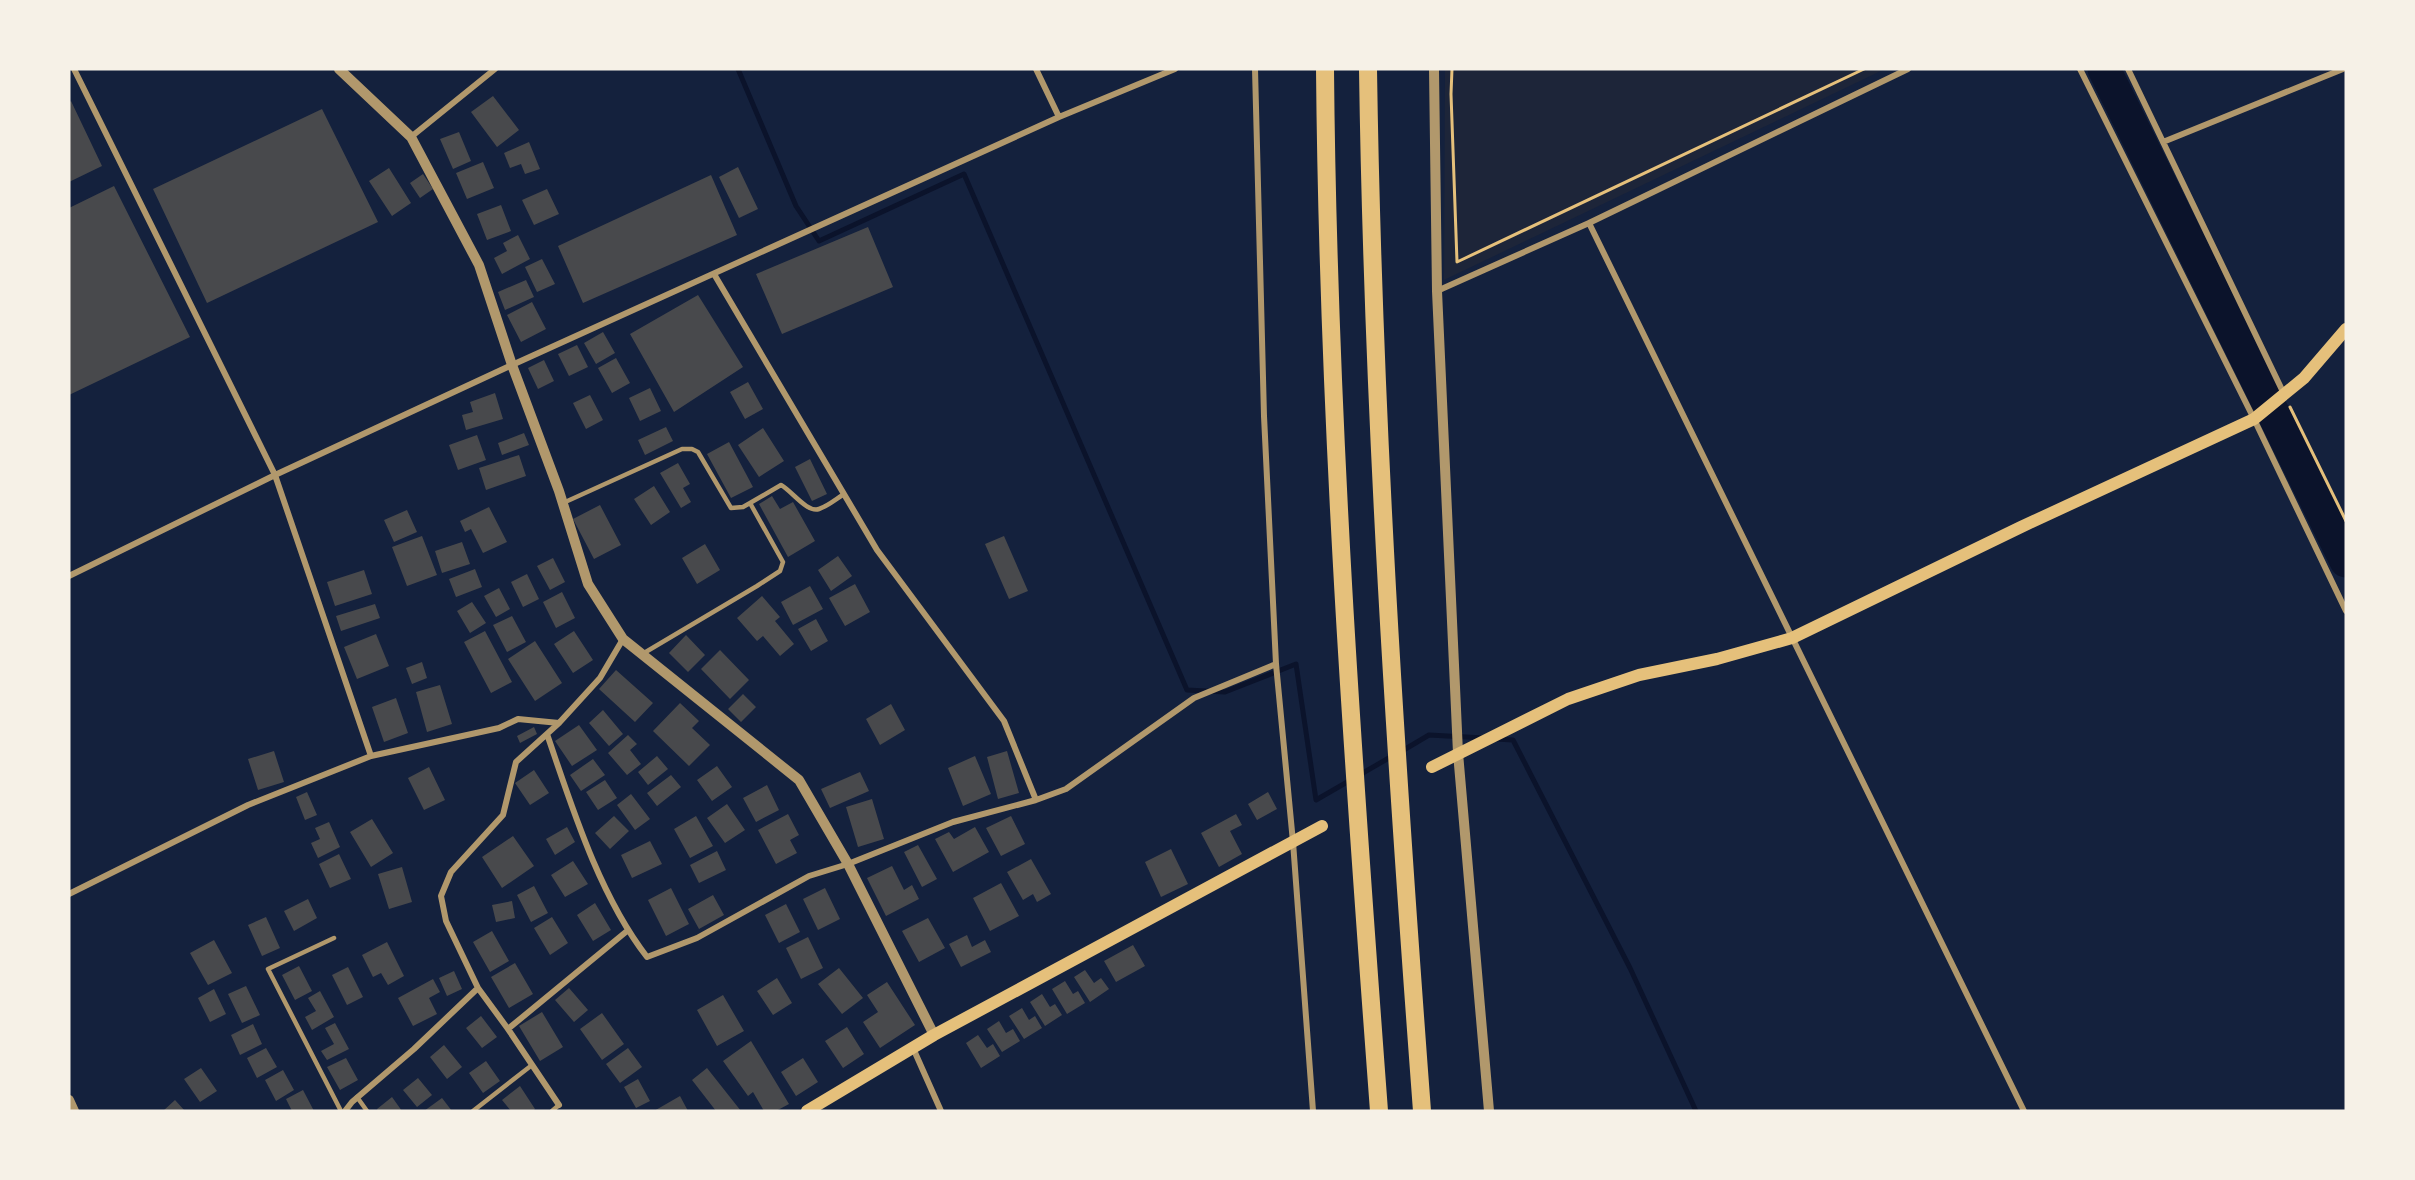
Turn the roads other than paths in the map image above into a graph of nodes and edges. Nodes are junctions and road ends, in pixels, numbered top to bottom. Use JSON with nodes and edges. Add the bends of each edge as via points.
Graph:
{"nodes":[{"id":1,"x":74,"y":69,"type":"edge"},
{"id":2,"x":339,"y":69,"type":"edge"},
{"id":3,"x":495,"y":69,"type":"edge"},
{"id":4,"x":1036,"y":69,"type":"edge"},
{"id":5,"x":1175,"y":69,"type":"edge"},
{"id":6,"x":1255,"y":69,"type":"edge"},
{"id":7,"x":1325,"y":69,"type":"edge"},
{"id":8,"x":1368,"y":69,"type":"edge"},
{"id":9,"x":1434,"y":69,"type":"edge"},
{"id":10,"x":1908,"y":69,"type":"edge"},
{"id":11,"x":2080,"y":69,"type":"edge"},
{"id":12,"x":2128,"y":69,"type":"edge"},
{"id":13,"x":2343,"y":69,"type":"edge"},
{"id":14,"x":1059,"y":117,"type":"junction"},
{"id":15,"x":411,"y":137,"type":"junction"},
{"id":16,"x":2163,"y":142,"type":"junction"},
{"id":17,"x":1589,"y":223,"type":"junction"},
{"id":18,"x":714,"y":274,"type":"junction"},
{"id":19,"x":1437,"y":291,"type":"junction"},
{"id":20,"x":2346,"y":330,"type":"edge"},
{"id":21,"x":512,"y":365,"type":"junction"},
{"id":22,"x":2284,"y":394,"type":"junction"},
{"id":23,"x":2254,"y":419,"type":"junction"},
{"id":24,"x":275,"y":475,"type":"junction"},
{"id":25,"x":844,"y":494,"type":"junction"},
{"id":26,"x":562,"y":503,"type":"junction"},
{"id":27,"x":750,"y":503,"type":"junction"},
{"id":28,"x":69,"y":576,"type":"edge"},
{"id":29,"x":2346,"y":611,"type":"edge"},
{"id":30,"x":1792,"y":638,"type":"junction"},
{"id":31,"x":623,"y":639,"type":"junction"},
{"id":32,"x":642,"y":654,"type":"junction"},
{"id":33,"x":1276,"y":664,"type":"junction"},
{"id":34,"x":559,"y":723,"type":"junction"},
{"id":35,"x":547,"y":734,"type":"junction"},
{"id":36,"x":1458,"y":753,"type":"junction"},
{"id":37,"x":371,"y":756,"type":"junction"},
{"id":38,"x":1432,"y":767,"type":"dead end"},
{"id":39,"x":1036,"y":800,"type":"junction"},
{"id":40,"x":1322,"y":826,"type":"dead end"},
{"id":41,"x":1293,"y":842,"type":"junction"},
{"id":42,"x":848,"y":864,"type":"junction"},
{"id":43,"x":69,"y":894,"type":"edge"},
{"id":44,"x":627,"y":932,"type":"junction"},
{"id":45,"x":334,"y":938,"type":"dead end"},
{"id":46,"x":477,"y":988,"type":"junction"},
{"id":47,"x":508,"y":1029,"type":"junction"},
{"id":48,"x":934,"y":1035,"type":"junction"},
{"id":49,"x":913,"y":1047,"type":"junction"},
{"id":50,"x":532,"y":1065,"type":"junction"},
{"id":51,"x":357,"y":1097,"type":"junction"},
{"id":52,"x":69,"y":1100,"type":"edge"},
{"id":53,"x":559,"y":1105,"type":"joint"},
{"id":54,"x":74,"y":1111,"type":"edge"},
{"id":55,"x":341,"y":1111,"type":"edge"},
{"id":56,"x":345,"y":1111,"type":"edge"},
{"id":57,"x":367,"y":1111,"type":"edge"},
{"id":58,"x":473,"y":1111,"type":"edge"},
{"id":59,"x":552,"y":1111,"type":"edge"},
{"id":60,"x":807,"y":1111,"type":"edge"},
{"id":61,"x":941,"y":1111,"type":"edge"},
{"id":62,"x":1313,"y":1111,"type":"edge"},
{"id":63,"x":1379,"y":1111,"type":"edge"},
{"id":64,"x":1422,"y":1111,"type":"edge"},
{"id":65,"x":1489,"y":1111,"type":"edge"},
{"id":66,"x":2024,"y":1111,"type":"edge"}],
"edges":[{"from":1,"to":24,"type":"street"},
{"from":2,"to":15,"type":"street"},
{"from":3,"to":15,"type":"street"},
{"from":4,"to":14,"type":"street"},
{"from":5,"to":14,"type":"street"},
{"from":6,"to":33,"type":"street","via":[[1264,416]]},
{"from":7,"to":63,"type":"highway","via":[[1338,506]]},
{"from":8,"to":64,"type":"highway","via":[[1380,484]]},
{"from":9,"to":19,"type":"street"},
{"from":10,"to":17,"type":"street"},
{"from":11,"to":23,"type":"street"},
{"from":12,"to":16,"type":"street"},
{"from":13,"to":16,"type":"street"},
{"from":14,"to":18,"type":"street"},
{"from":15,"to":21,"type":"street","via":[[479,264]]},
{"from":16,"to":22,"type":"street"},
{"from":17,"to":19,"type":"street"},
{"from":17,"to":30,"type":"street"},
{"from":18,"to":21,"type":"street"},
{"from":18,"to":25,"type":"street"},
{"from":19,"to":36,"type":"street"},
{"from":20,"to":22,"type":"main road","via":[[2304,378]]},
{"from":21,"to":24,"type":"street"},
{"from":21,"to":26,"type":"street"},
{"from":22,"to":23,"type":"main road"},
{"from":23,"to":29,"type":"street"},
{"from":23,"to":30,"type":"main road"},
{"from":24,"to":28,"type":"street"},
{"from":24,"to":37,"type":"street"},
{"from":25,"to":27,"type":"lane","via":[[818,510],[808,509],[781,485]]},
{"from":25,"to":39,"type":"street","via":[[877,550],[1004,721]]},
{"from":26,"to":27,"type":"lane","via":[[682,449],[692,449],[698,452],[731,508]]},
{"from":26,"to":31,"type":"street","via":[[588,584]]},
{"from":27,"to":32,"type":"lane","via":[[783,562],[780,571]]},
{"from":30,"to":36,"type":"main road","via":[[1639,675],[1568,699]]},
{"from":30,"to":66,"type":"street"},
{"from":31,"to":32,"type":"street"},
{"from":31,"to":34,"type":"street","via":[[600,678]]},
{"from":32,"to":42,"type":"street","via":[[799,780]]},
{"from":33,"to":39,"type":"street","via":[[1194,698],[1066,789]]},
{"from":33,"to":41,"type":"street"},
{"from":34,"to":35,"type":"street"},
{"from":34,"to":37,"type":"street","via":[[518,719],[499,728]]},
{"from":35,"to":44,"type":"street","via":[[578,825]]},
{"from":35,"to":46,"type":"street","via":[[516,762],[503,815],[451,872],[441,896],[446,921]]},
{"from":36,"to":38,"type":"main road"},
{"from":36,"to":65,"type":"street"},
{"from":37,"to":43,"type":"street","via":[[248,805]]},
{"from":39,"to":42,"type":"street","via":[[953,822]]},
{"from":40,"to":41,"type":"main road"},
{"from":41,"to":48,"type":"main road"},
{"from":41,"to":62,"type":"street"},
{"from":42,"to":44,"type":"street","via":[[809,876],[697,938],[647,957]]},
{"from":42,"to":48,"type":"street"},
{"from":44,"to":47,"type":"street"},
{"from":45,"to":55,"type":"lane","via":[[268,969]]},
{"from":46,"to":47,"type":"street"},
{"from":46,"to":51,"type":"street"},
{"from":47,"to":50,"type":"street"},
{"from":48,"to":49,"type":"main road"},
{"from":49,"to":60,"type":"main road"},
{"from":49,"to":61,"type":"street"},
{"from":50,"to":53,"type":"street"},
{"from":50,"to":58,"type":"lane"},
{"from":51,"to":56,"type":"street"},
{"from":51,"to":57,"type":"lane"},
{"from":52,"to":54,"type":"street"},
{"from":53,"to":59,"type":"lane"}]}
